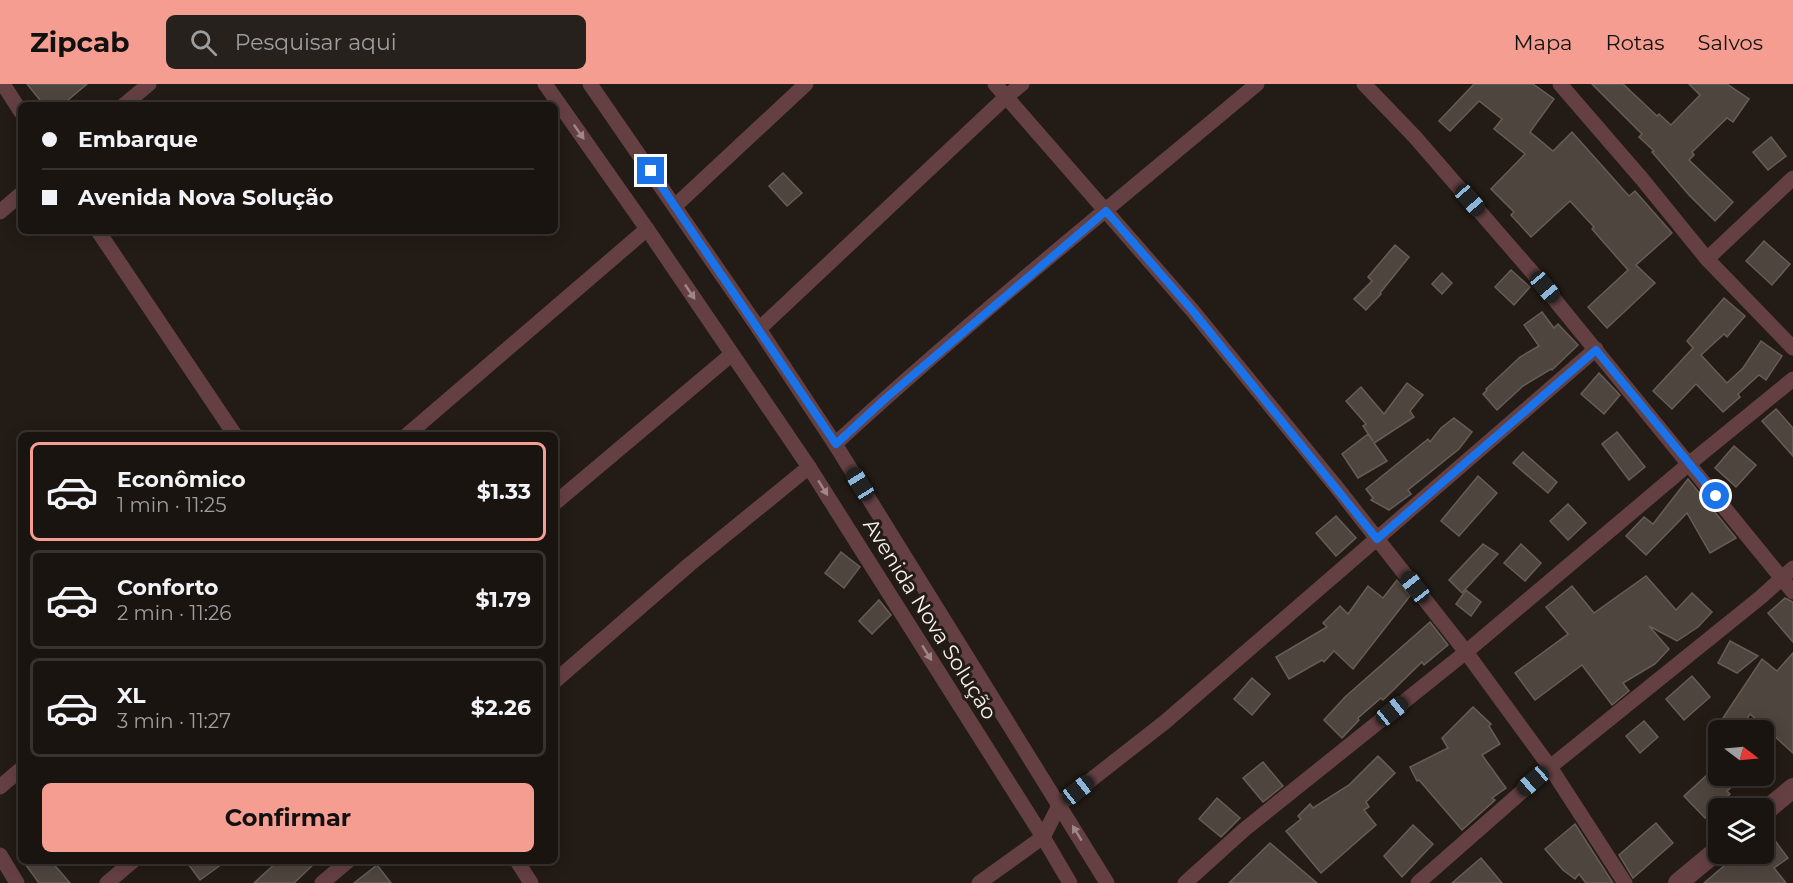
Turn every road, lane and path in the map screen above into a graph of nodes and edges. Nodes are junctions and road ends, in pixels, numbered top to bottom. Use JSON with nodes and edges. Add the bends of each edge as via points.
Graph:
{"nodes":[{"id":1,"x":3,"y":84,"type":"edge"},
{"id":2,"x":149,"y":84,"type":"edge"},
{"id":3,"x":545,"y":84,"type":"edge"},
{"id":4,"x":590,"y":84,"type":"edge"},
{"id":5,"x":806,"y":84,"type":"edge"},
{"id":6,"x":995,"y":84,"type":"edge"},
{"id":7,"x":1022,"y":84,"type":"edge"},
{"id":8,"x":1257,"y":84,"type":"edge"},
{"id":9,"x":1364,"y":84,"type":"edge"},
{"id":10,"x":1560,"y":84,"type":"edge"},
{"id":11,"x":1006,"y":97,"type":"junction"},
{"id":12,"x":128,"y":102,"type":"edge"},
{"id":13,"x":558,"y":102,"type":"edge"},
{"id":14,"x":558,"y":102,"type":"edge"},
{"id":15,"x":18,"y":107,"type":"edge"},
{"id":16,"x":1793,"y":178,"type":"edge"},
{"id":17,"x":18,"y":197,"type":"edge"},
{"id":18,"x":675,"y":206,"type":"junction"},
{"id":19,"x":1106,"y":211,"type":"junction"},
{"id":20,"x":0,"y":212,"type":"edge"},
{"id":21,"x":647,"y":229,"type":"junction"},
{"id":22,"x":100,"y":234,"type":"edge"},
{"id":23,"x":1707,"y":259,"type":"junction"},
{"id":24,"x":759,"y":329,"type":"junction"},
{"id":25,"x":1793,"y":348,"type":"edge"},
{"id":26,"x":1596,"y":350,"type":"junction"},
{"id":27,"x":732,"y":354,"type":"junction"},
{"id":28,"x":1793,"y":379,"type":"edge"},
{"id":29,"x":233,"y":432,"type":"edge"},
{"id":30,"x":410,"y":432,"type":"edge"},
{"id":31,"x":836,"y":444,"type":"junction"},
{"id":32,"x":1690,"y":463,"type":"junction"},
{"id":33,"x":809,"y":467,"type":"junction"},
{"id":34,"x":558,"y":500,"type":"edge"},
{"id":35,"x":1377,"y":539,"type":"junction"},
{"id":36,"x":1787,"y":573,"type":"edge"},
{"id":37,"x":1793,"y":592,"type":"edge"},
{"id":38,"x":1466,"y":652,"type":"junction"},
{"id":39,"x":558,"y":678,"type":"edge"},
{"id":40,"x":1550,"y":767,"type":"junction"},
{"id":41,"x":18,"y":772,"type":"edge"},
{"id":42,"x":0,"y":787,"type":"edge"},
{"id":43,"x":1793,"y":788,"type":"edge"},
{"id":44,"x":1060,"y":804,"type":"junction"},
{"id":45,"x":1774,"y":804,"type":"edge"},
{"id":46,"x":1043,"y":837,"type":"junction"},
{"id":47,"x":0,"y":855,"type":"edge"},
{"id":48,"x":1708,"y":858,"type":"edge"},
{"id":49,"x":129,"y":864,"type":"edge"},
{"id":50,"x":344,"y":864,"type":"edge"},
{"id":51,"x":519,"y":864,"type":"edge"},
{"id":52,"x":17,"y":883,"type":"edge"},
{"id":53,"x":107,"y":883,"type":"edge"},
{"id":54,"x":322,"y":883,"type":"edge"},
{"id":55,"x":531,"y":883,"type":"edge"},
{"id":56,"x":979,"y":883,"type":"edge"},
{"id":57,"x":1070,"y":883,"type":"edge"},
{"id":58,"x":1107,"y":883,"type":"edge"},
{"id":59,"x":1185,"y":883,"type":"edge"},
{"id":60,"x":1418,"y":883,"type":"edge"},
{"id":61,"x":1625,"y":883,"type":"edge"},
{"id":62,"x":1678,"y":883,"type":"edge"}],
"edges":[{"from":1,"to":15,"type":"street"},
{"from":2,"to":12,"type":"street"},
{"from":3,"to":13,"type":"street","name":"Avenida Nova Solução","one_way":true},
{"from":4,"to":18,"type":"street","name":"Avenida Nova Solução"},
{"from":5,"to":18,"type":"street"},
{"from":6,"to":11,"type":"street"},
{"from":7,"to":11,"type":"street"},
{"from":8,"to":19,"type":"street"},
{"from":9,"to":26,"type":"street","via":[[1532,272]]},
{"from":10,"to":23,"type":"street"},
{"from":11,"to":19,"type":"street"},
{"from":11,"to":24,"type":"street"},
{"from":14,"to":21,"type":"street","name":"Avenida Nova Solução","one_way":true},
{"from":16,"to":23,"type":"street"},
{"from":17,"to":20,"type":"street"},
{"from":18,"to":24,"type":"street","name":"Avenida Nova Solução"},
{"from":19,"to":31,"type":"street"},
{"from":19,"to":35,"type":"street","via":[[1192,310]]},
{"from":21,"to":27,"type":"street","name":"Avenida Nova Solução","one_way":true},
{"from":21,"to":30,"type":"street"},
{"from":22,"to":29,"type":"street"},
{"from":23,"to":25,"type":"street"},
{"from":24,"to":31,"type":"street","name":"Avenida Nova Solução"},
{"from":26,"to":32,"type":"street"},
{"from":26,"to":35,"type":"street"},
{"from":27,"to":33,"type":"street","name":"Avenida Nova Solução"},
{"from":27,"to":34,"type":"street"},
{"from":28,"to":32,"type":"street"},
{"from":31,"to":44,"type":"street","name":"Avenida Nova Solução"},
{"from":32,"to":36,"type":"street"},
{"from":32,"to":38,"type":"street"},
{"from":33,"to":39,"type":"street"},
{"from":33,"to":46,"type":"street","name":"Avenida Nova Solução","one_way":true},
{"from":35,"to":38,"type":"street"},
{"from":35,"to":44,"type":"street","via":[[1165,722]]},
{"from":36,"to":37,"type":"street"},
{"from":36,"to":40,"type":"street"},
{"from":38,"to":40,"type":"street"},
{"from":38,"to":59,"type":"street","via":[[1245,829]]},
{"from":40,"to":60,"type":"street"},
{"from":40,"to":61,"type":"street"},
{"from":41,"to":42,"type":"street"},
{"from":43,"to":45,"type":"street"},
{"from":44,"to":46,"type":"street"},
{"from":58,"to":44,"type":"street","name":"Avenida Nova Solução","one_way":true},
{"from":46,"to":56,"type":"street"},
{"from":46,"to":57,"type":"street","name":"Avenida Nova Solução"},
{"from":47,"to":52,"type":"street"},
{"from":48,"to":62,"type":"street"},
{"from":49,"to":53,"type":"street"},
{"from":50,"to":54,"type":"street"},
{"from":51,"to":55,"type":"street"}]}
